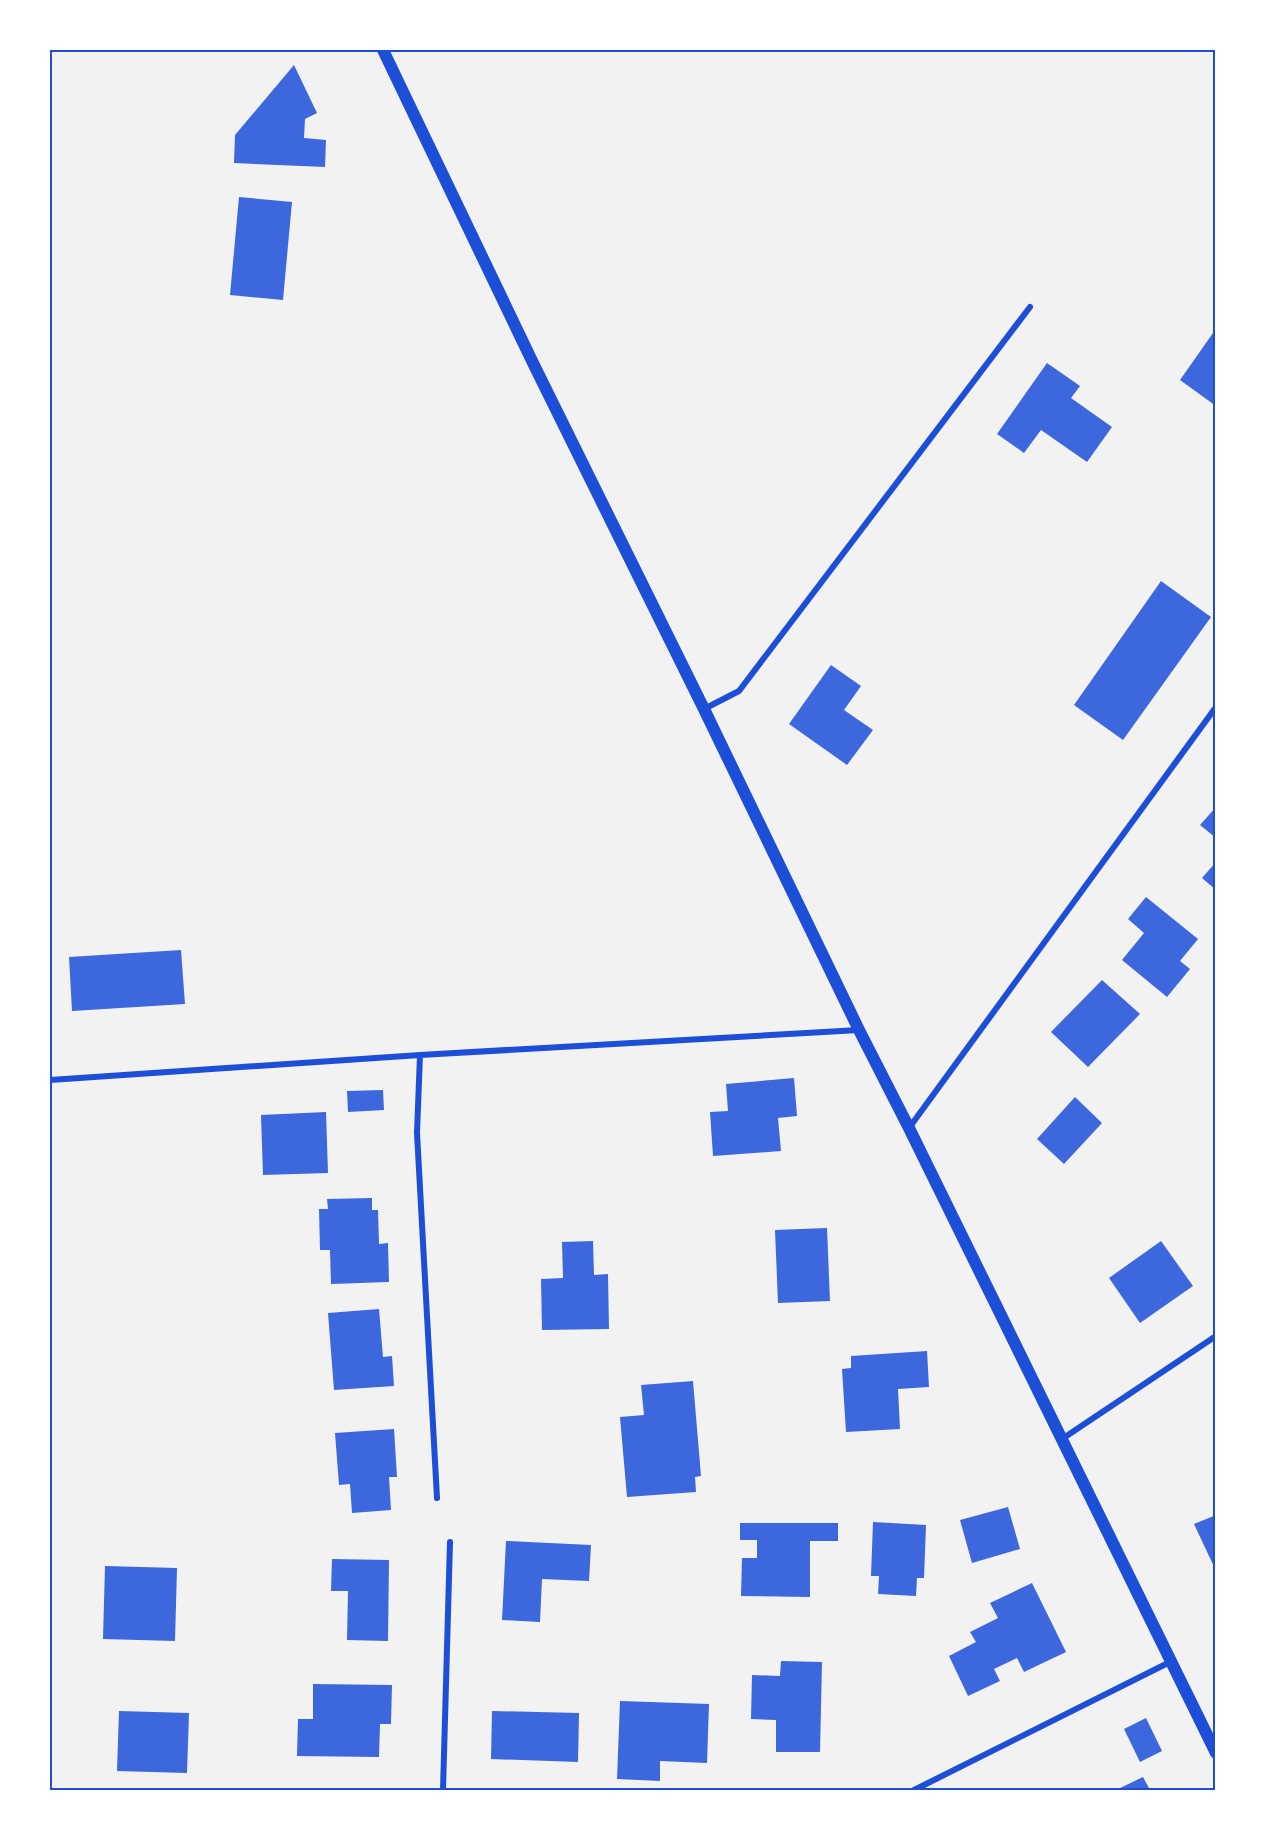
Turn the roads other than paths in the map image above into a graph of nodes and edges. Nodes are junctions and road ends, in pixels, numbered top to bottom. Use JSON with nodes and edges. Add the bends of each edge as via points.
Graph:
{"nodes":[{"id":1,"x":383,"y":50,"type":"edge"},
{"id":2,"x":1030,"y":307,"type":"dead end"},
{"id":3,"x":1215,"y":707,"type":"edge"},
{"id":4,"x":704,"y":709,"type":"junction"},
{"id":5,"x":859,"y":1030,"type":"junction"},
{"id":6,"x":420,"y":1055,"type":"junction"},
{"id":7,"x":50,"y":1080,"type":"edge"},
{"id":8,"x":909,"y":1128,"type":"junction"},
{"id":9,"x":1215,"y":1336,"type":"edge"},
{"id":10,"x":1062,"y":1439,"type":"junction"},
{"id":11,"x":437,"y":1498,"type":"dead end"},
{"id":12,"x":450,"y":1542,"type":"dead end"},
{"id":13,"x":1170,"y":1662,"type":"junction"},
{"id":14,"x":1214,"y":1745,"type":"edge"},
{"id":15,"x":443,"y":1791,"type":"edge"},
{"id":16,"x":914,"y":1791,"type":"edge"}],
"edges":[{"from":1,"to":4,"type":"main road"},
{"from":2,"to":4,"type":"street","via":[[739,691]]},
{"from":3,"to":8,"type":"street"},
{"from":4,"to":5,"type":"main road"},
{"from":5,"to":6,"type":"street"},
{"from":5,"to":8,"type":"main road"},
{"from":6,"to":7,"type":"street"},
{"from":6,"to":11,"type":"street","via":[[417,1133]]},
{"from":8,"to":10,"type":"main road"},
{"from":9,"to":10,"type":"street"},
{"from":10,"to":13,"type":"main road"},
{"from":12,"to":15,"type":"street"},
{"from":13,"to":14,"type":"main road"},
{"from":13,"to":16,"type":"street"}]}
